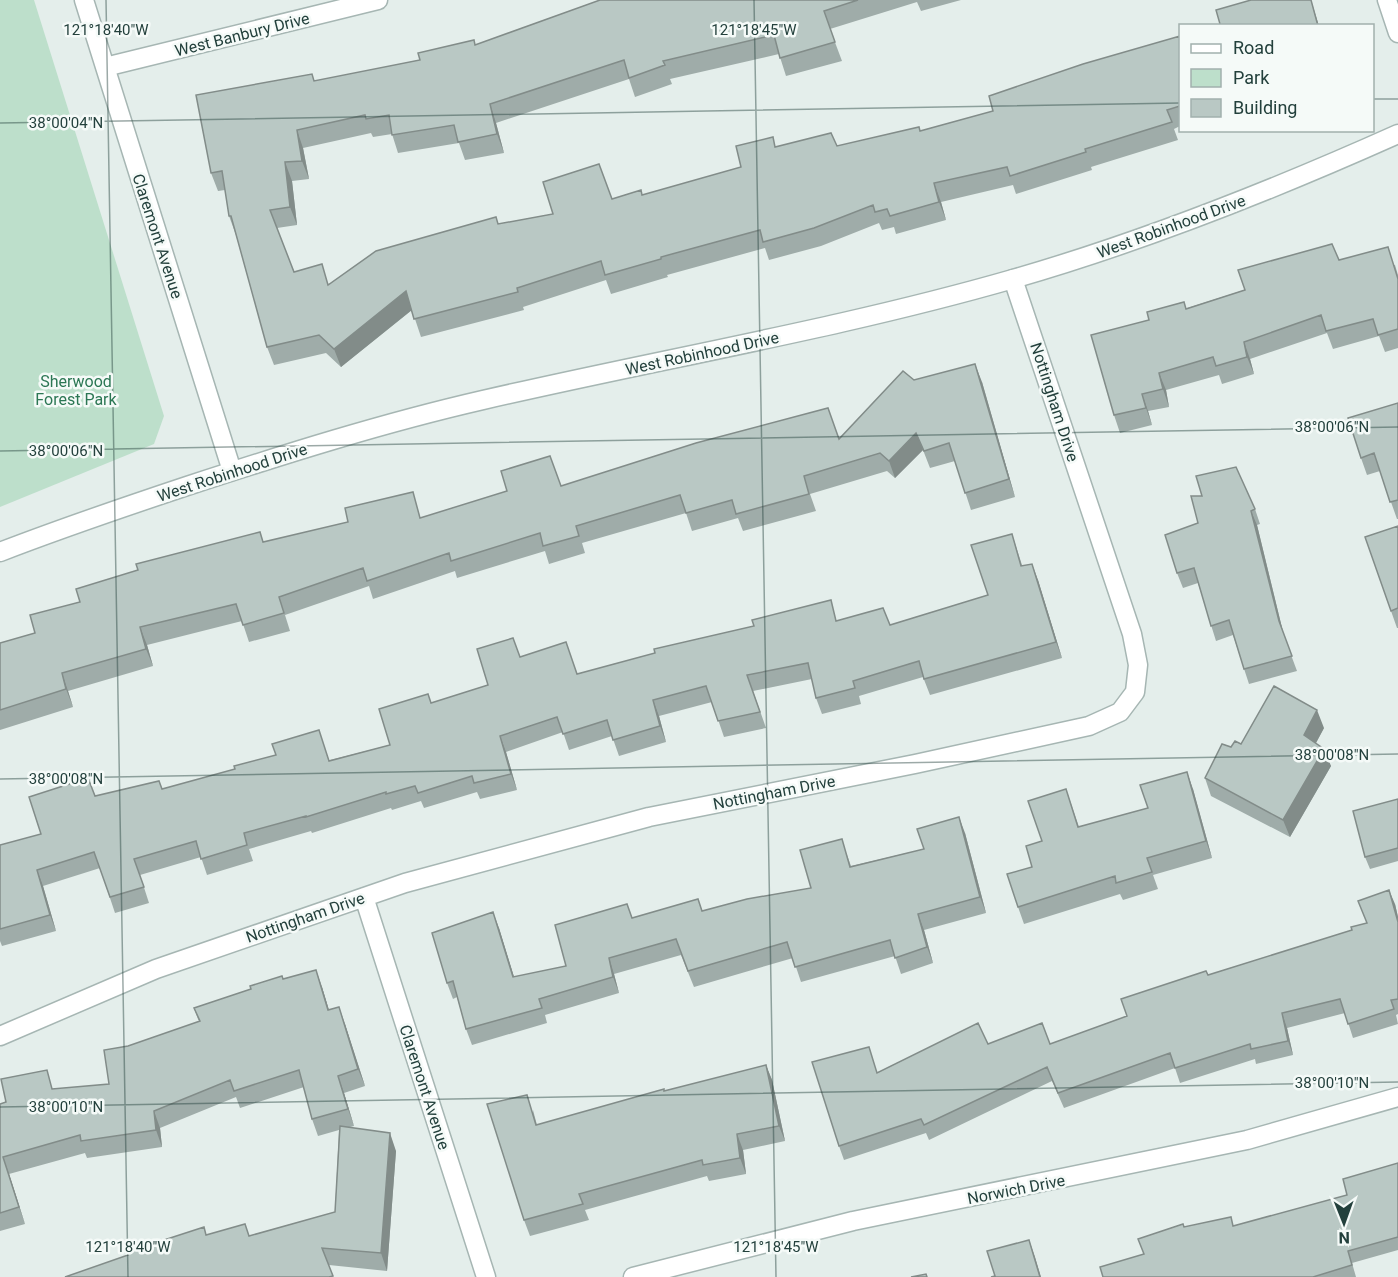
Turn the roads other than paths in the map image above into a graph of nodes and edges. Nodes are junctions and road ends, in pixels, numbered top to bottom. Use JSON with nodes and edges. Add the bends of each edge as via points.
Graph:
{"nodes":[{"id":1,"x":84,"y":0,"type":"edge"},
{"id":2,"x":378,"y":0,"type":"edge"},
{"id":3,"x":1387,"y":0,"type":"edge"},
{"id":4,"x":1398,"y":33,"type":"edge"},
{"id":5,"x":105,"y":67,"type":"junction"},
{"id":6,"x":1398,"y":134,"type":"edge"},
{"id":7,"x":1013,"y":279,"type":"junction"},
{"id":8,"x":232,"y":471,"type":"junction"},
{"id":9,"x":0,"y":552,"type":"edge"},
{"id":10,"x":364,"y":897,"type":"junction"},
{"id":11,"x":0,"y":1036,"type":"edge"},
{"id":12,"x":1398,"y":1097,"type":"edge"},
{"id":13,"x":486,"y":1277,"type":"edge"},
{"id":14,"x":633,"y":1277,"type":"edge"}],
"edges":[{"from":1,"to":5,"type":"street","name":"Claremont Avenue"},
{"from":2,"to":5,"type":"street","name":"West Banbury Drive"},
{"from":3,"to":4,"type":"street"},
{"from":5,"to":8,"type":"street","name":"Claremont Avenue"},
{"from":6,"to":7,"type":"street","name":"West Robinhood Drive","via":[[1270,190],[1121,245]]},
{"from":7,"to":8,"type":"street","name":"West Robinhood Drive","via":[[856,320],[482,400],[344,436]]},
{"from":7,"to":10,"type":"street","name":"Nottingham Drive","via":[[1132,634],[1138,665],[1135,692],[1120,712],[1089,726],[649,817]]},
{"from":8,"to":9,"type":"street","name":"West Robinhood Drive"},
{"from":10,"to":11,"type":"street","name":"Nottingham Drive","via":[[156,969]]},
{"from":10,"to":13,"type":"street","name":"Claremont Avenue"},
{"from":12,"to":14,"type":"street","name":"Norwich Drive","via":[[1247,1140],[853,1221]]}]}
